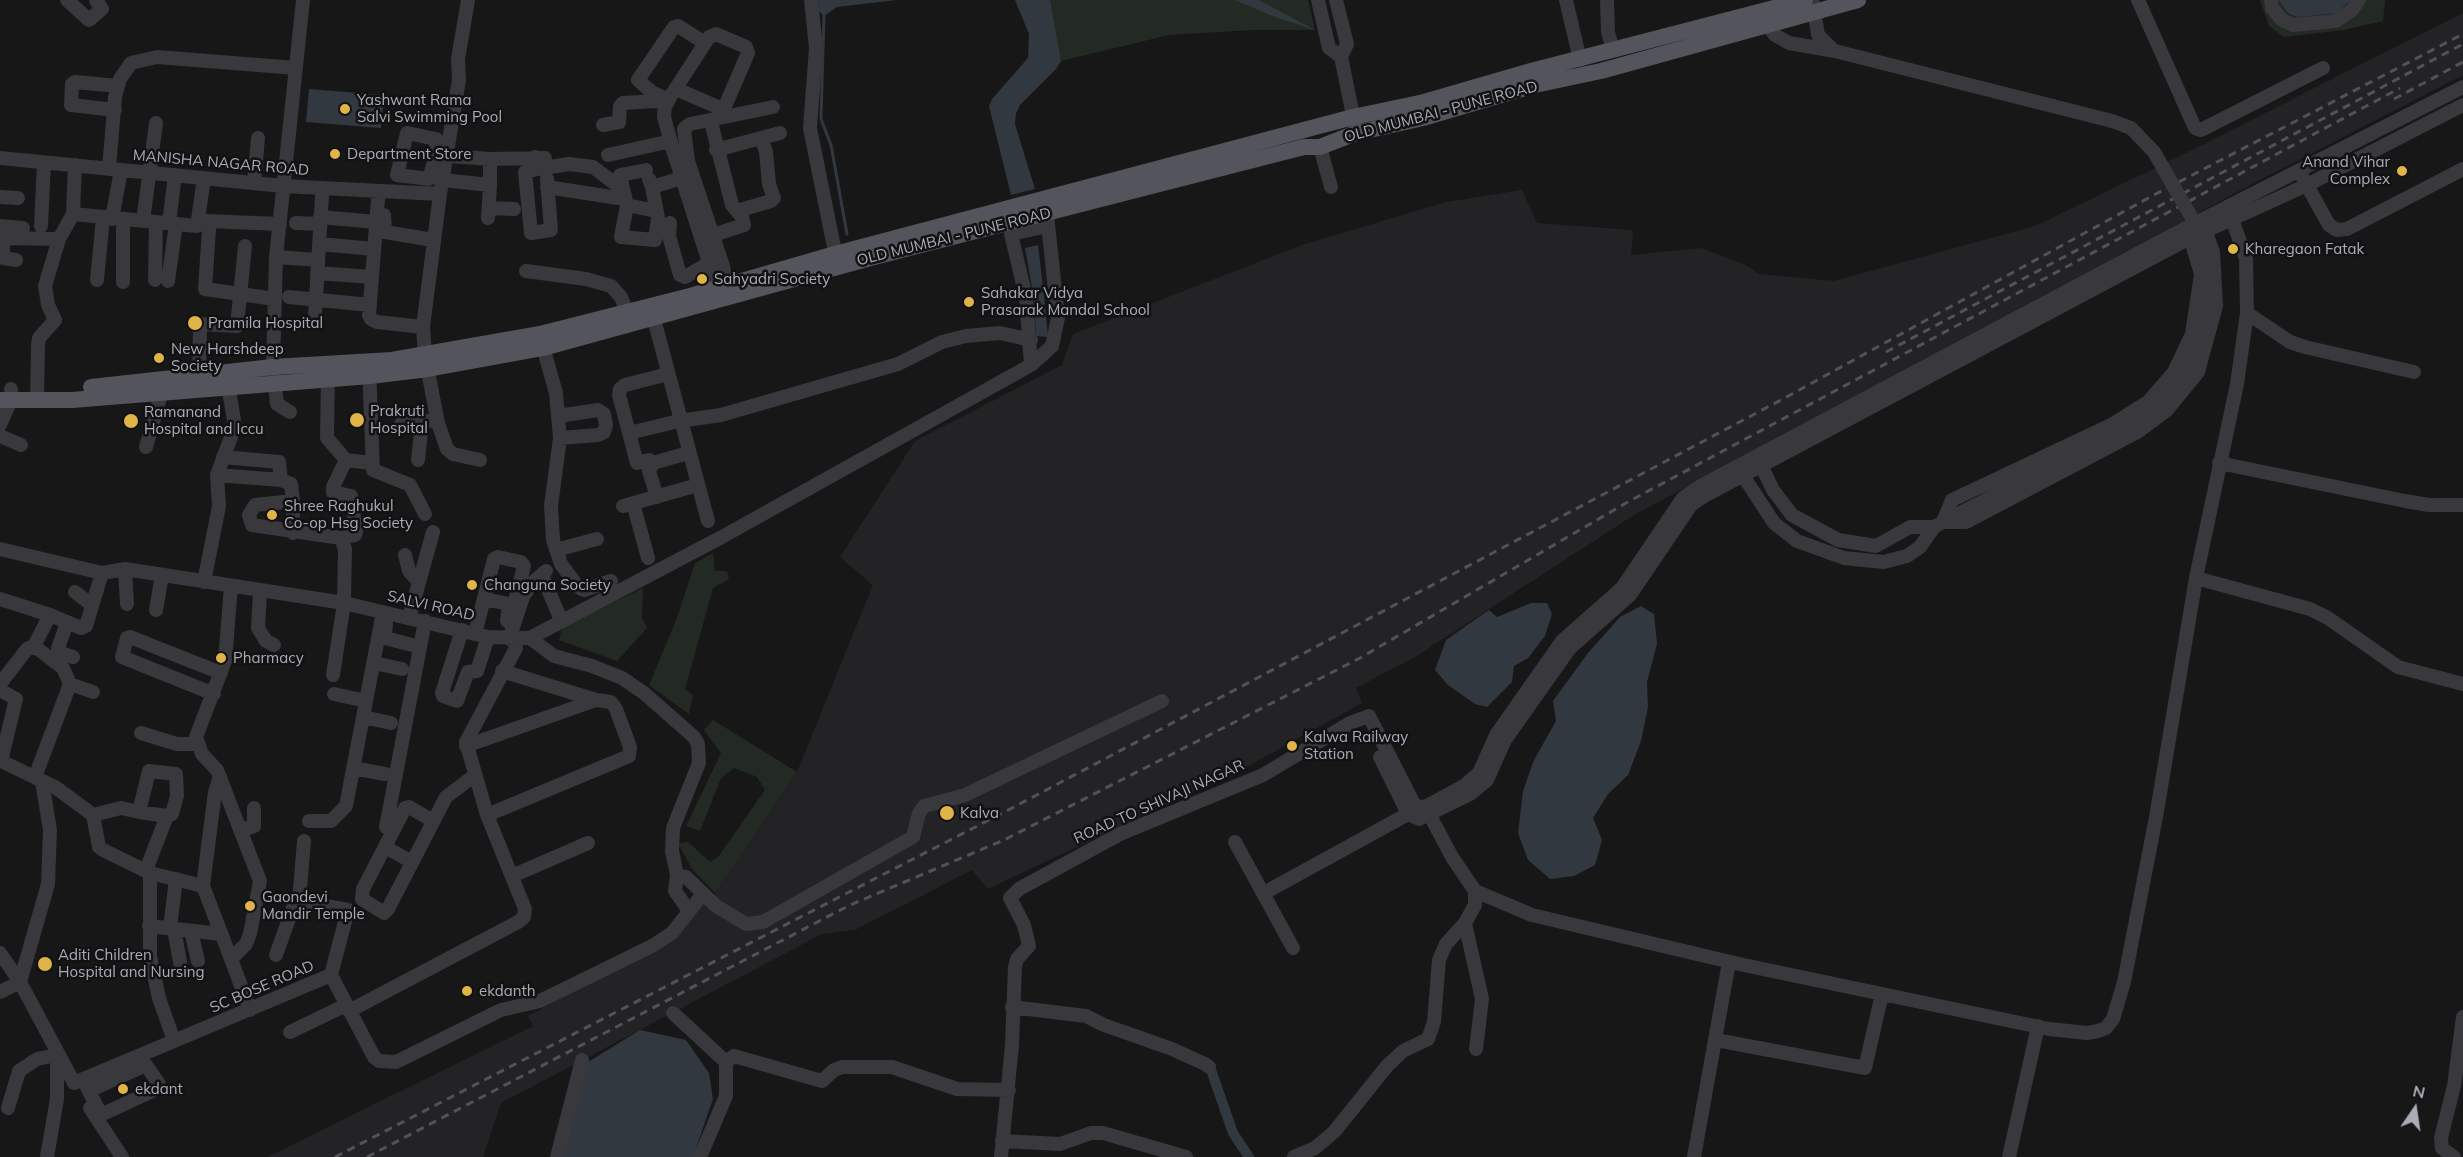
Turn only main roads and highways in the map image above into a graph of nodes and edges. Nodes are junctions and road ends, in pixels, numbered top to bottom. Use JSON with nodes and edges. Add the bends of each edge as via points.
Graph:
{"nodes":[{"id":1,"x":1858,"y":0,"type":"edge"},
{"id":2,"x":1780,"y":3,"type":"edge"},
{"id":3,"x":1810,"y":4,"type":"edge"},
{"id":4,"x":1533,"y":78,"type":"junction"},
{"id":5,"x":1355,"y":125,"type":"junction"},
{"id":6,"x":1046,"y":213,"type":"junction"},
{"id":7,"x":836,"y":260,"type":"junction"},
{"id":8,"x":180,"y":383,"type":"junction"},
{"id":9,"x":6,"y":394,"type":"edge"},
{"id":10,"x":72,"y":394,"type":"junction"}],
"edges":[{"from":1,"to":3,"type":"main road","name":"OLD MUMBAI - PUNE ROAD"},
{"from":2,"to":3,"type":"main road","name":"OLD MUMBAI - PUNE ROAD"},
{"from":2,"to":4,"type":"main road","name":"OLD MUMBAI - PUNE ROAD","via":[[1613,50]]},
{"from":3,"to":4,"type":"main road","name":"OLD MUMBAI - PUNE ROAD","via":[[1766,24],[1601,71]]},
{"from":4,"to":5,"type":"main road","name":"OLD MUMBAI - PUNE ROAD","via":[[1424,102]]},
{"from":5,"to":6,"type":"main road","name":"OLD MUMBAI - PUNE ROAD"},
{"from":5,"to":6,"type":"main road","name":"OLD MUMBAI - PUNE ROAD","via":[[1320,147],[1304,147]]},
{"from":6,"to":7,"type":"main road","name":"OLD MUMBAI - PUNE ROAD"},
{"from":6,"to":7,"type":"main road","name":"OLD MUMBAI - PUNE ROAD","via":[[1003,230]]},
{"from":7,"to":8,"type":"main road","name":"OLD MUMBAI - PUNE ROAD","via":[[652,312],[488,352],[369,369]]},
{"from":8,"to":10,"type":"main road","name":"OLD MUMBAI - PUNE ROAD"},
{"from":8,"to":10,"type":"main road","name":"OLD MUMBAI - PUNE ROAD","via":[[162,391]]},
{"from":9,"to":10,"type":"main road","name":"OLD MUMBAI - PUNE ROAD"}]}
